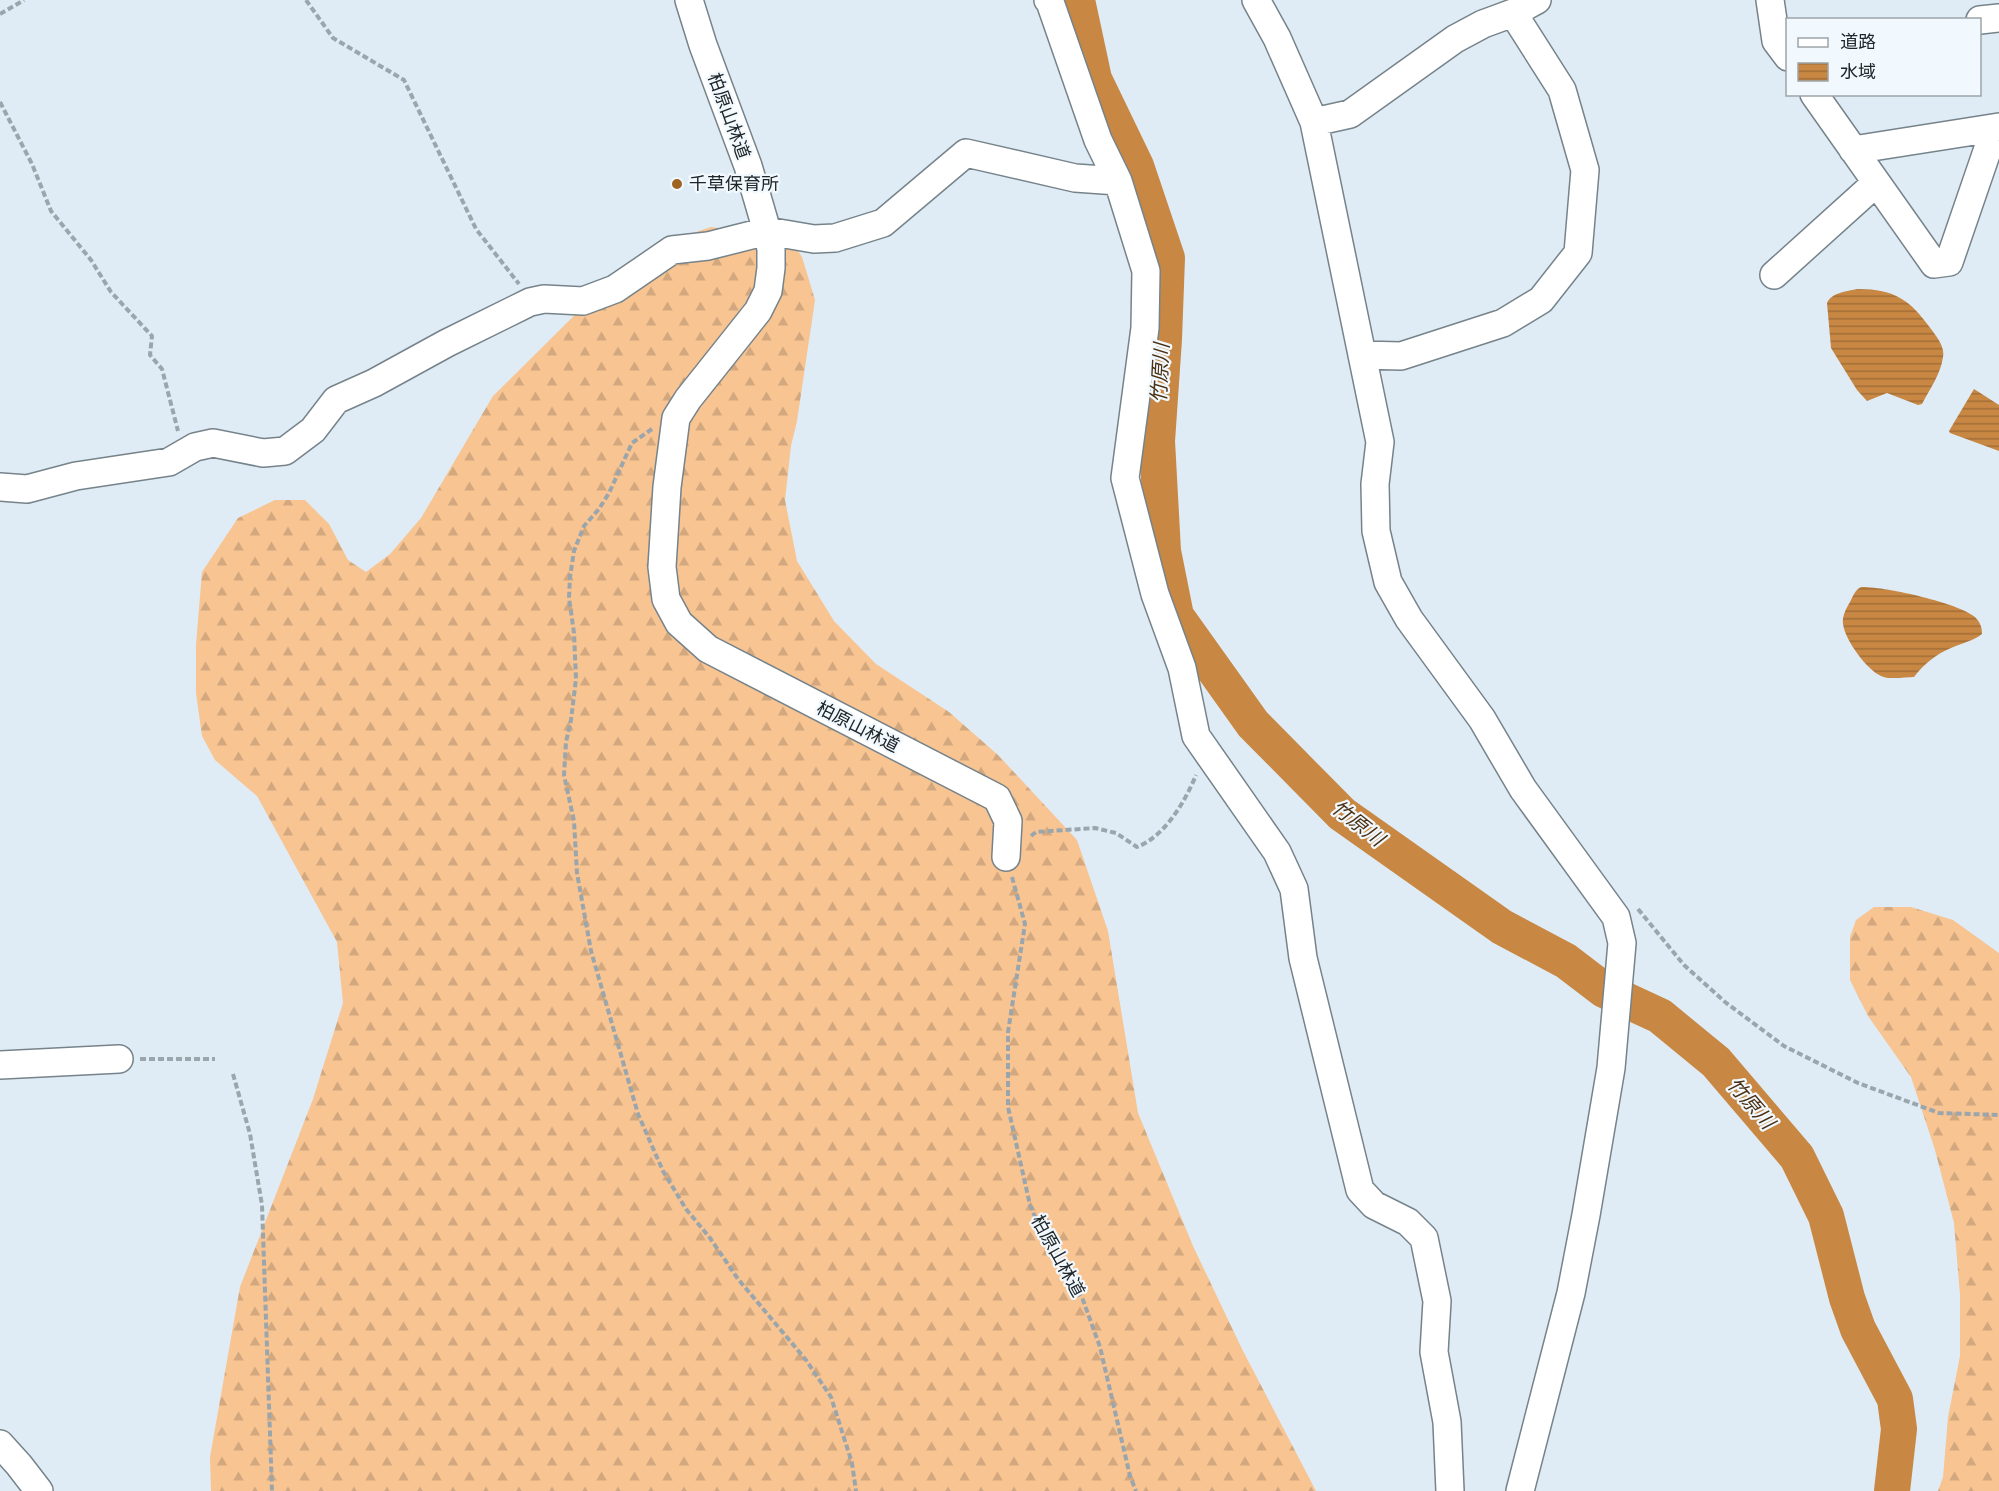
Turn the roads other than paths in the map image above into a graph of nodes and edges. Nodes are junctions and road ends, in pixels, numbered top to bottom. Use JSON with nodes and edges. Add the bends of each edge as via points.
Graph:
{"nodes":[{"id":1,"x":689,"y":0,"type":"edge"},
{"id":2,"x":1256,"y":0,"type":"edge"},
{"id":3,"x":1537,"y":0,"type":"edge"},
{"id":4,"x":1770,"y":0,"type":"edge"},
{"id":5,"x":1051,"y":1,"type":"edge"},
{"id":6,"x":1514,"y":13,"type":"junction"},
{"id":7,"x":1999,"y":18,"type":"edge"},
{"id":8,"x":1981,"y":20,"type":"edge"},
{"id":9,"x":1786,"y":52,"type":"edge"},
{"id":10,"x":1815,"y":96,"type":"edge"},
{"id":11,"x":1314,"y":122,"type":"junction"},
{"id":12,"x":1997,"y":128,"type":"edge"},
{"id":13,"x":1853,"y":150,"type":"junction"},
{"id":14,"x":1118,"y":181,"type":"junction"},
{"id":15,"x":1876,"y":183,"type":"junction"},
{"id":16,"x":767,"y":231,"type":"junction"},
{"id":17,"x":1774,"y":275,"type":"dead end"},
{"id":18,"x":1362,"y":355,"type":"junction"},
{"id":19,"x":0,"y":487,"type":"edge"},
{"id":20,"x":1006,"y":857,"type":"road end"},
{"id":21,"x":119,"y":1059,"type":"road end"},
{"id":22,"x":0,"y":1065,"type":"edge"},
{"id":23,"x":0,"y":1444,"type":"edge"},
{"id":24,"x":39,"y":1491,"type":"edge"},
{"id":25,"x":1450,"y":1491,"type":"edge"},
{"id":26,"x":1520,"y":1491,"type":"edge"}],
"edges":[{"from":1,"to":16,"type":"street","name":"柏原山林道"},
{"from":2,"to":11,"type":"street"},
{"from":3,"to":6,"type":"street"},
{"from":4,"to":9,"type":"street","via":[[1776,41]]},
{"from":5,"to":14,"type":"street","via":[[1098,140]]},
{"from":6,"to":11,"type":"street","via":[[1455,39],[1350,114]]},
{"from":6,"to":18,"type":"street","via":[[1562,90],[1585,170],[1578,253],[1541,300],[1503,323],[1401,356]]},
{"from":7,"to":8,"type":"street"},
{"from":10,"to":13,"type":"street"},
{"from":11,"to":18,"type":"street"},
{"from":12,"to":13,"type":"street"},
{"from":12,"to":15,"type":"street","via":[[1949,262],[1934,264]]},
{"from":13,"to":15,"type":"street"},
{"from":14,"to":16,"type":"street","via":[[1075,178],[966,153],[883,223],[836,237],[813,239]]},
{"from":14,"to":25,"type":"street","via":[[1146,271],[1145,328],[1125,478],[1155,594],[1182,668],[1196,736],[1277,852],[1294,890],[1303,958],[1360,1190],[1374,1205],[1408,1222],[1424,1238],[1437,1301],[1434,1352],[1447,1422]]},
{"from":15,"to":17,"type":"street"},
{"from":16,"to":19,"type":"street","via":[[672,250],[615,289],[583,301],[530,302],[336,400],[313,430],[285,452],[263,453],[213,443],[195,447],[169,462],[76,476],[27,489]]},
{"from":16,"to":20,"type":"street","name":"柏原山林道","via":[[771,249],[768,291],[758,311],[676,418],[662,567],[666,599],[679,622],[708,649],[997,798],[1008,821]]},
{"from":18,"to":26,"type":"street","via":[[1380,442],[1375,484],[1376,531],[1388,582],[1409,619],[1482,719],[1523,789],[1616,917],[1622,943],[1611,1068],[1571,1293]]},
{"from":21,"to":22,"type":"street"},
{"from":23,"to":24,"type":"street"}]}
